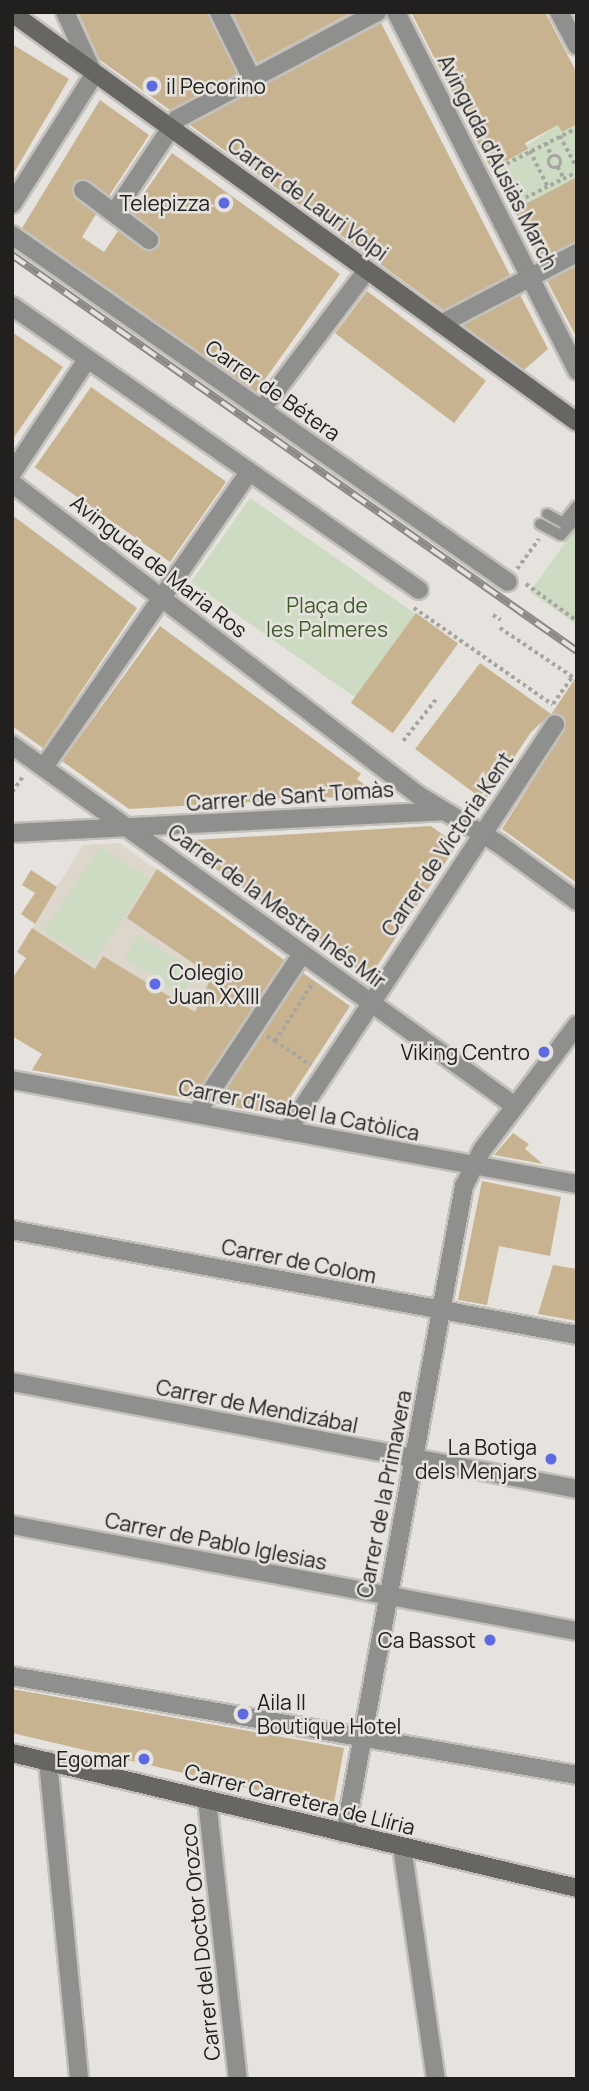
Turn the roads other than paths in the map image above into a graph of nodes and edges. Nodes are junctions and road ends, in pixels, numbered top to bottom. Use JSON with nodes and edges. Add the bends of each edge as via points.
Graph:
{"nodes":[{"id":1,"x":65,"y":12,"type":"edge"},
{"id":2,"x":219,"y":12,"type":"edge"},
{"id":3,"x":377,"y":12,"type":"edge"},
{"id":4,"x":396,"y":12,"type":"edge"},
{"id":5,"x":559,"y":12,"type":"edge"},
{"id":6,"x":12,"y":13,"type":"edge"},
{"id":7,"x":577,"y":46,"type":"edge"},
{"id":8,"x":93,"y":75,"type":"junction"},
{"id":9,"x":252,"y":79,"type":"junction"},
{"id":10,"x":169,"y":128,"type":"junction"},
{"id":11,"x":83,"y":190,"type":"dead end"},
{"id":12,"x":12,"y":204,"type":"edge"},
{"id":13,"x":114,"y":213,"type":"junction"},
{"id":14,"x":12,"y":235,"type":"edge"},
{"id":15,"x":149,"y":240,"type":"dead end"},
{"id":16,"x":577,"y":253,"type":"edge"},
{"id":17,"x":367,"y":270,"type":"junction"},
{"id":18,"x":532,"y":277,"type":"junction"},
{"id":19,"x":12,"y":306,"type":"edge"},
{"id":20,"x":440,"y":324,"type":"junction"},
{"id":21,"x":86,"y":361,"type":"junction"},
{"id":22,"x":577,"y":371,"type":"edge"},
{"id":23,"x":262,"y":409,"type":"junction"},
{"id":24,"x":577,"y":422,"type":"edge"},
{"id":25,"x":12,"y":472,"type":"edge"},
{"id":26,"x":247,"y":475,"type":"junction"},
{"id":27,"x":12,"y":483,"type":"edge"},
{"id":28,"x":577,"y":506,"type":"edge"},
{"id":29,"x":547,"y":514,"type":"dead end"},
{"id":30,"x":577,"y":518,"type":"edge"},
{"id":31,"x":540,"y":524,"type":"dead end"},
{"id":32,"x":516,"y":582,"type":"road end"},
{"id":33,"x":164,"y":596,"type":"junction"},
{"id":34,"x":415,"y":599,"type":"road end"},
{"id":35,"x":559,"y":718,"type":"road end"},
{"id":36,"x":12,"y":745,"type":"edge"},
{"id":37,"x":44,"y":767,"type":"junction"},
{"id":38,"x":402,"y":780,"type":"junction"},
{"id":39,"x":444,"y":812,"type":"junction"},
{"id":40,"x":387,"y":813,"type":"junction"},
{"id":41,"x":186,"y":825,"type":"junction"},
{"id":42,"x":132,"y":827,"type":"junction"},
{"id":43,"x":12,"y":833,"type":"edge"},
{"id":44,"x":481,"y":835,"type":"junction"},
{"id":45,"x":174,"y":861,"type":"junction"},
{"id":46,"x":577,"y":901,"type":"edge"},
{"id":47,"x":302,"y":954,"type":"junction"},
{"id":48,"x":369,"y":1001,"type":"junction"},
{"id":49,"x":577,"y":1025,"type":"edge"},
{"id":50,"x":12,"y":1080,"type":"edge"},
{"id":51,"x":515,"y":1106,"type":"junction"},
{"id":52,"x":196,"y":1114,"type":"junction"},
{"id":53,"x":287,"y":1131,"type":"junction"},
{"id":54,"x":472,"y":1165,"type":"junction"},
{"id":55,"x":577,"y":1184,"type":"edge"},
{"id":56,"x":12,"y":1230,"type":"edge"},
{"id":57,"x":442,"y":1311,"type":"junction"},
{"id":58,"x":577,"y":1335,"type":"edge"},
{"id":59,"x":12,"y":1382,"type":"edge"},
{"id":60,"x":412,"y":1459,"type":"junction"},
{"id":61,"x":577,"y":1489,"type":"edge"},
{"id":62,"x":12,"y":1525,"type":"edge"},
{"id":63,"x":387,"y":1597,"type":"junction"},
{"id":64,"x":577,"y":1631,"type":"edge"},
{"id":65,"x":12,"y":1676,"type":"edge"},
{"id":66,"x":365,"y":1739,"type":"junction"},
{"id":67,"x":12,"y":1753,"type":"edge"},
{"id":68,"x":48,"y":1761,"type":"junction"},
{"id":69,"x":577,"y":1775,"type":"edge"},
{"id":70,"x":207,"y":1800,"type":"junction"},
{"id":71,"x":345,"y":1833,"type":"junction"},
{"id":72,"x":402,"y":1847,"type":"junction"},
{"id":73,"x":577,"y":1888,"type":"edge"},
{"id":74,"x":79,"y":2079,"type":"edge"},
{"id":75,"x":238,"y":2079,"type":"edge"},
{"id":76,"x":436,"y":2079,"type":"edge"}],
"edges":[{"from":1,"to":8,"type":"street"},
{"from":2,"to":9,"type":"street"},
{"from":3,"to":9,"type":"street"},
{"from":4,"to":18,"type":"street","name":"Avinguda d'Ausiàs March"},
{"from":5,"to":7,"type":"street"},
{"from":6,"to":8,"type":"street","name":"Carrer de Lauri Volpi"},
{"from":8,"to":10,"type":"street","name":"Carrer de Lauri Volpi"},
{"from":8,"to":12,"type":"street"},
{"from":9,"to":10,"type":"street"},
{"from":10,"to":13,"type":"street"},
{"from":10,"to":17,"type":"street","name":"Carrer de Lauri Volpi"},
{"from":11,"to":13,"type":"street"},
{"from":13,"to":15,"type":"street"},
{"from":14,"to":23,"type":"street","name":"Carrer de Bétera"},
{"from":16,"to":18,"type":"street"},
{"from":17,"to":20,"type":"street","name":"Carrer de Lauri Volpi"},
{"from":17,"to":23,"type":"street"},
{"from":18,"to":20,"type":"street"},
{"from":18,"to":22,"type":"street","name":"Avinguda d'Ausiàs March"},
{"from":19,"to":21,"type":"street"},
{"from":20,"to":24,"type":"street","name":"Carrer de Lauri Volpi"},
{"from":21,"to":25,"type":"street"},
{"from":21,"to":26,"type":"street"},
{"from":23,"to":32,"type":"street","name":"Carrer de Bétera"},
{"from":26,"to":33,"type":"street"},
{"from":26,"to":34,"type":"street"},
{"from":27,"to":33,"type":"street","name":"Avinguda de Maria Ros"},
{"from":28,"to":29,"type":"lane","via":[[563,523]]},
{"from":30,"to":31,"type":"lane","via":[[561,535]]},
{"from":33,"to":37,"type":"street"},
{"from":33,"to":38,"type":"street","name":"Avinguda de Maria Ros"},
{"from":35,"to":44,"type":"street","name":"Carrer de Victoria Kent"},
{"from":36,"to":37,"type":"street","name":"Carrer de la Mestra Inés Mir"},
{"from":37,"to":42,"type":"street","name":"Carrer de la Mestra Inés Mir"},
{"from":38,"to":39,"type":"street","name":"Avinguda de Maria Ros"},
{"from":38,"to":40,"type":"street","via":[[402,799]]},
{"from":39,"to":40,"type":"street","name":"Carrer de Sant Tomàs"},
{"from":39,"to":44,"type":"street","name":"Avinguda de Maria Ros"},
{"from":40,"to":41,"type":"street","name":"Carrer de Sant Tomàs"},
{"from":41,"to":42,"type":"street","name":"Carrer de Sant Tomàs"},
{"from":41,"to":45,"type":"street","via":[[173,837]]},
{"from":42,"to":43,"type":"street","name":"Carrer de Sant Tomàs"},
{"from":42,"to":45,"type":"street","name":"Carrer de la Mestra Inés Mir"},
{"from":44,"to":46,"type":"street","name":"Avinguda de Maria Ros"},
{"from":44,"to":48,"type":"street","name":"Carrer de Victoria Kent"},
{"from":45,"to":47,"type":"street","name":"Carrer de la Mestra Inés Mir"},
{"from":47,"to":48,"type":"street","name":"Carrer de la Mestra Inés Mir"},
{"from":47,"to":52,"type":"street"},
{"from":48,"to":51,"type":"street","name":"Carrer de la Mestra Inés Mir"},
{"from":48,"to":53,"type":"street","name":"Carrer de Victoria Kent"},
{"from":49,"to":51,"type":"street"},
{"from":50,"to":52,"type":"street","name":"Carrer d'Isabel la Catòlica"},
{"from":51,"to":54,"type":"street"},
{"from":52,"to":53,"type":"street","name":"Carrer d'Isabel la Catòlica"},
{"from":53,"to":54,"type":"street","name":"Carrer d'Isabel la Catòlica"},
{"from":54,"to":55,"type":"street","name":"Carrer d'Isabel la Catòlica"},
{"from":54,"to":57,"type":"street","name":"Carrer de la Primavera"},
{"from":56,"to":57,"type":"street","name":"Carrer de Colom"},
{"from":57,"to":58,"type":"street","name":"Carrer de Colom"},
{"from":57,"to":60,"type":"street","name":"Carrer de la Primavera"},
{"from":59,"to":60,"type":"street","name":"Carrer de Mendizábal"},
{"from":60,"to":61,"type":"street","name":"Carrer de Mendizábal"},
{"from":60,"to":63,"type":"street","name":"Carrer de la Primavera"},
{"from":62,"to":63,"type":"street","name":"Carrer de Pablo Iglesias"},
{"from":63,"to":64,"type":"street","name":"Carrer de Pablo Iglesias"},
{"from":63,"to":66,"type":"street","name":"Carrer de la Primavera"},
{"from":65,"to":66,"type":"street"},
{"from":66,"to":69,"type":"street"},
{"from":66,"to":71,"type":"street","name":"Carrer de la Primavera"},
{"from":67,"to":68,"type":"street","name":"Carrer Carretera de Llíria"},
{"from":68,"to":70,"type":"street","name":"Carrer Carretera de Llíria"},
{"from":68,"to":74,"type":"street"},
{"from":70,"to":71,"type":"street","name":"Carrer Carretera de Llíria"},
{"from":70,"to":75,"type":"street","name":"Carrer del Doctor Orozco"},
{"from":71,"to":72,"type":"street","name":"Carrer Carretera de Llíria"},
{"from":72,"to":73,"type":"street","name":"Carrer Carretera de Llíria"},
{"from":72,"to":76,"type":"street"}]}
